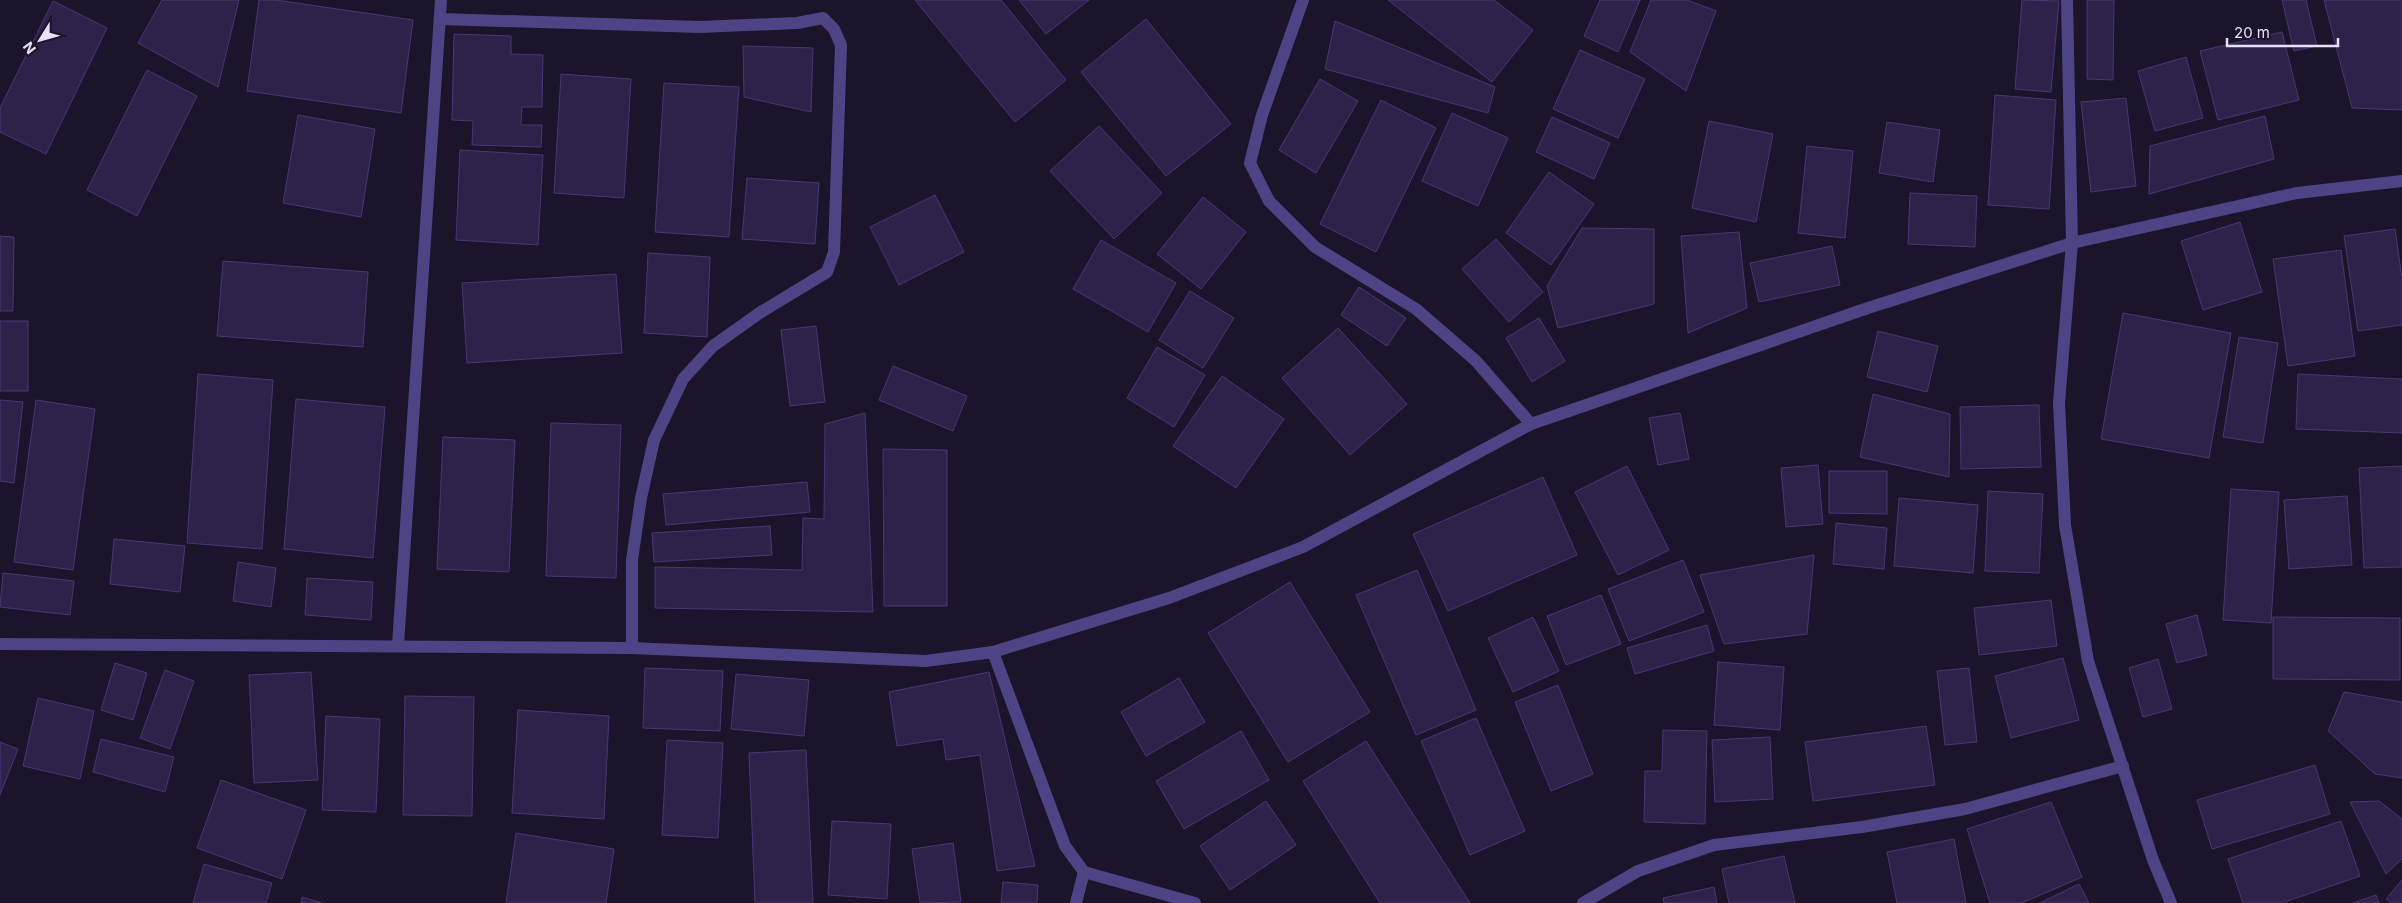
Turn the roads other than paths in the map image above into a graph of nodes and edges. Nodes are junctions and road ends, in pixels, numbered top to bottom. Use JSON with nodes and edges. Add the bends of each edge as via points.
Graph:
{"nodes":[{"id":1,"x":441,"y":0,"type":"edge"},
{"id":2,"x":1304,"y":0,"type":"edge"},
{"id":3,"x":2067,"y":0,"type":"edge"},
{"id":4,"x":440,"y":19,"type":"junction"},
{"id":5,"x":2402,"y":181,"type":"edge"},
{"id":6,"x":2072,"y":243,"type":"junction"},
{"id":7,"x":1531,"y":424,"type":"junction"},
{"id":8,"x":0,"y":644,"type":"edge"},
{"id":9,"x":398,"y":646,"type":"junction"},
{"id":10,"x":632,"y":648,"type":"junction"},
{"id":11,"x":993,"y":652,"type":"junction"},
{"id":12,"x":2123,"y":766,"type":"junction"},
{"id":13,"x":1084,"y":872,"type":"junction"},
{"id":14,"x":1076,"y":903,"type":"edge"},
{"id":15,"x":1195,"y":903,"type":"edge"},
{"id":16,"x":1583,"y":903,"type":"edge"},
{"id":17,"x":2171,"y":903,"type":"edge"}],
"edges":[{"from":1,"to":4,"type":"street"},
{"from":2,"to":7,"type":"street","via":[[1262,115],[1250,163],[1269,201],[1315,248],[1416,309],[1476,362]]},
{"from":3,"to":6,"type":"street"},
{"from":4,"to":9,"type":"street"},
{"from":4,"to":10,"type":"street","via":[[700,27],[798,23],[823,18],[834,29],[840,45],[834,252],[827,272],[713,346],[683,379],[654,440],[642,498],[632,560]]},
{"from":5,"to":6,"type":"street","via":[[2297,193]]},
{"from":6,"to":7,"type":"street","via":[[1868,308]]},
{"from":6,"to":12,"type":"street","via":[[2059,403],[2065,525],[2088,660]]},
{"from":7,"to":11,"type":"street","via":[[1303,547],[1169,598]]},
{"from":8,"to":9,"type":"street"},
{"from":9,"to":10,"type":"street"},
{"from":10,"to":11,"type":"street","via":[[926,661]]},
{"from":11,"to":13,"type":"street","via":[[1064,846]]},
{"from":12,"to":16,"type":"street","via":[[1965,809],[1862,827],[1714,845],[1638,871]]},
{"from":12,"to":17,"type":"street","via":[[2153,860]]},
{"from":13,"to":14,"type":"street"},
{"from":13,"to":15,"type":"street"}]}
